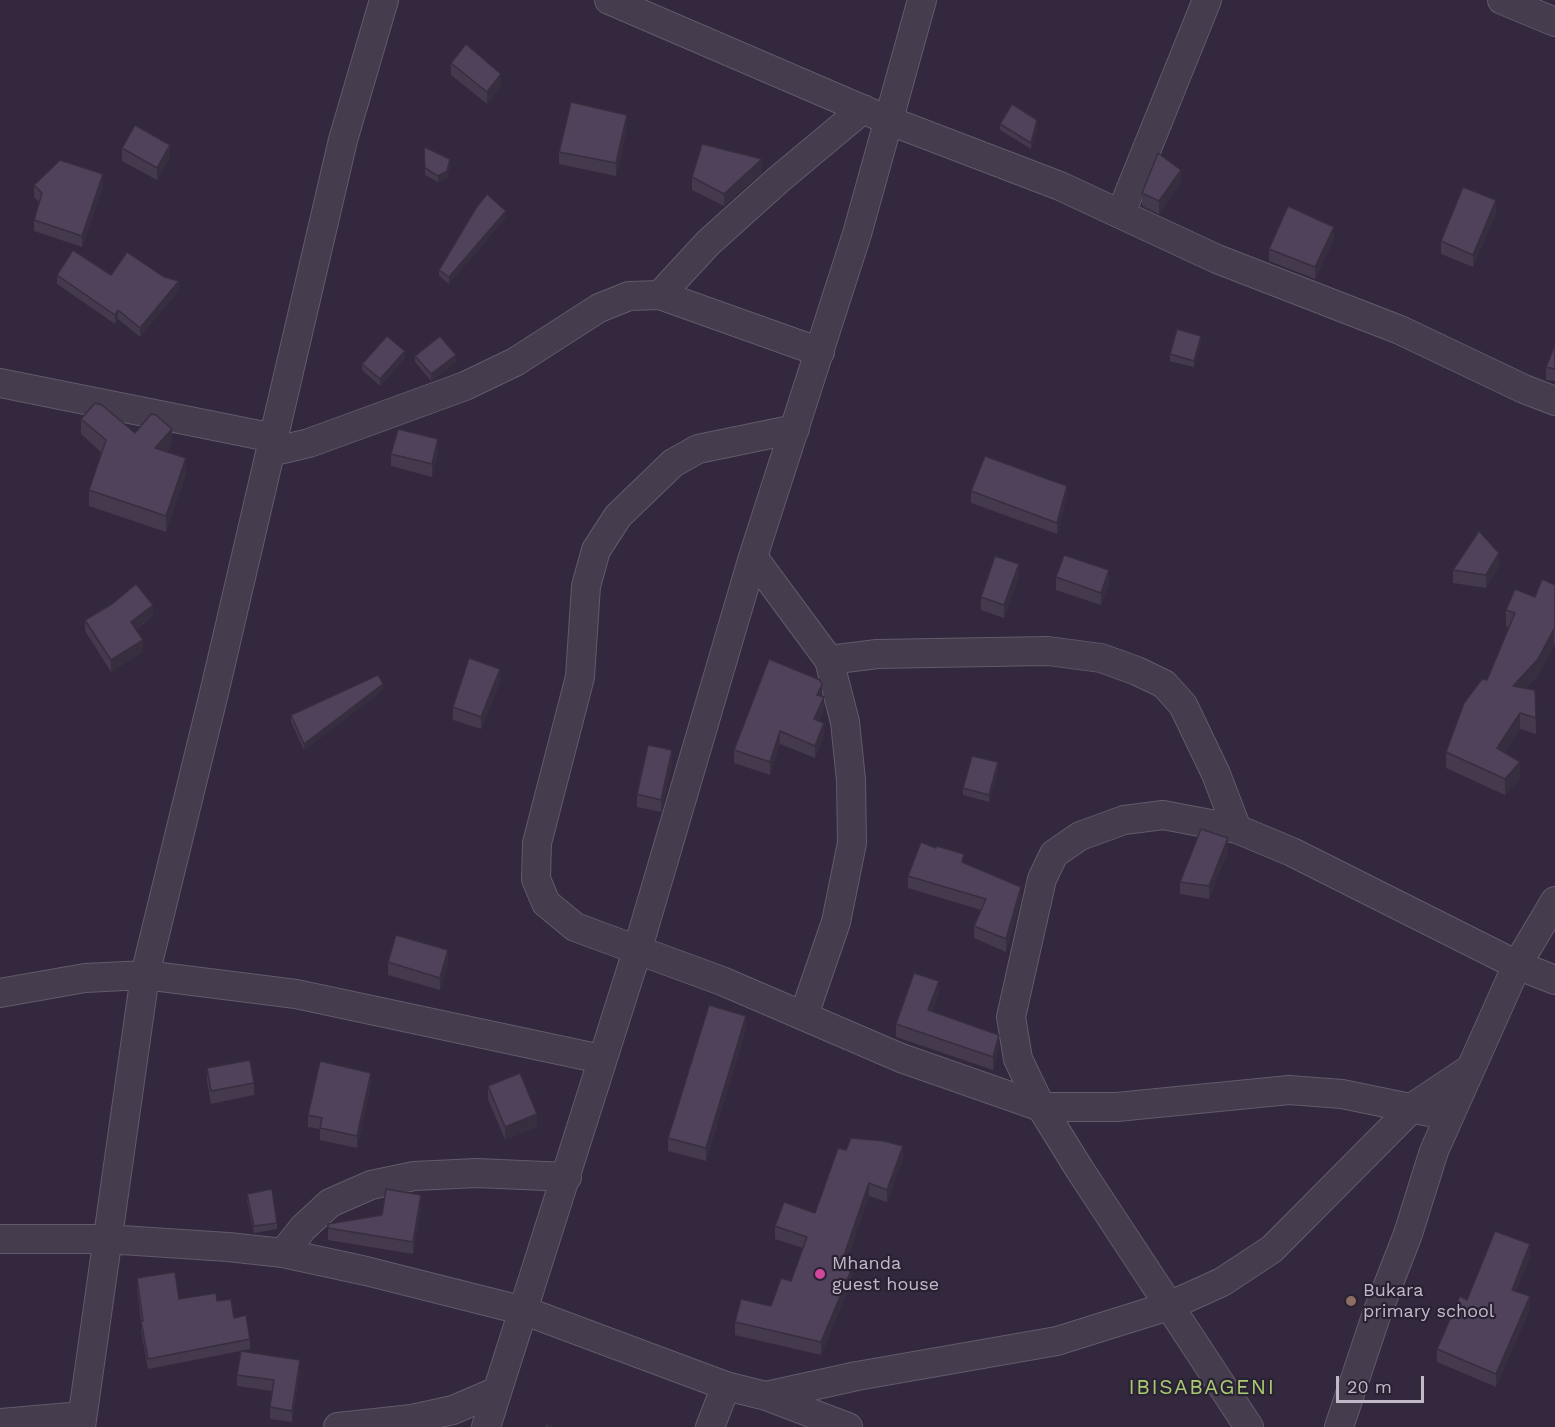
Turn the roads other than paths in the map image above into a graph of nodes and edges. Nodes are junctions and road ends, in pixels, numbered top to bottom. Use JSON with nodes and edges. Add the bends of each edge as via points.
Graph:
{"nodes":[{"id":1,"x":384,"y":0,"type":"edge"},
{"id":2,"x":609,"y":0,"type":"edge"},
{"id":3,"x":922,"y":0,"type":"edge"},
{"id":4,"x":1207,"y":0,"type":"edge"},
{"id":5,"x":1502,"y":0,"type":"edge"},
{"id":6,"x":1555,"y":22,"type":"edge"},
{"id":7,"x":863,"y":109,"type":"junction"},
{"id":8,"x":890,"y":121,"type":"junction"},
{"id":9,"x":1121,"y":213,"type":"junction"},
{"id":10,"x":660,"y":295,"type":"junction"},
{"id":11,"x":820,"y":352,"type":"junction"},
{"id":12,"x":0,"y":383,"type":"edge"},
{"id":13,"x":1555,"y":401,"type":"edge"},
{"id":14,"x":795,"y":429,"type":"junction"},
{"id":15,"x":273,"y":445,"type":"junction"},
{"id":16,"x":753,"y":557,"type":"junction"},
{"id":17,"x":829,"y":660,"type":"junction"},
{"id":18,"x":1237,"y":829,"type":"junction"},
{"id":19,"x":1555,"y":901,"type":"edge"},
{"id":20,"x":638,"y":948,"type":"junction"},
{"id":21,"x":1517,"y":965,"type":"junction"},
{"id":22,"x":145,"y":975,"type":"junction"},
{"id":23,"x":1555,"y":980,"type":"edge"},
{"id":24,"x":0,"y":993,"type":"edge"},
{"id":25,"x":804,"y":1015,"type":"junction"},
{"id":26,"x":602,"y":1059,"type":"junction"},
{"id":27,"x":1470,"y":1068,"type":"junction"},
{"id":28,"x":1041,"y":1107,"type":"junction"},
{"id":29,"x":1413,"y":1107,"type":"junction"},
{"id":30,"x":1449,"y":1116,"type":"junction"},
{"id":31,"x":567,"y":1177,"type":"junction"},
{"id":32,"x":0,"y":1239,"type":"edge"},
{"id":33,"x":106,"y":1239,"type":"junction"},
{"id":34,"x":283,"y":1253,"type":"junction"},
{"id":35,"x":1169,"y":1306,"type":"junction"},
{"id":36,"x":525,"y":1311,"type":"junction"},
{"id":37,"x":726,"y":1386,"type":"junction"},
{"id":38,"x":497,"y":1391,"type":"junction"},
{"id":39,"x":766,"y":1396,"type":"junction"},
{"id":40,"x":82,"y":1421,"type":"edge"},
{"id":41,"x":0,"y":1423,"type":"edge"},
{"id":42,"x":338,"y":1427,"type":"edge"},
{"id":43,"x":486,"y":1427,"type":"edge"},
{"id":44,"x":710,"y":1427,"type":"edge"},
{"id":45,"x":848,"y":1427,"type":"edge"},
{"id":46,"x":1249,"y":1427,"type":"edge"},
{"id":47,"x":1339,"y":1427,"type":"edge"}],
"edges":[{"from":1,"to":15,"type":"street","via":[[343,140]]},
{"from":2,"to":7,"type":"street"},
{"from":3,"to":8,"type":"street"},
{"from":4,"to":9,"type":"street"},
{"from":5,"to":6,"type":"street"},
{"from":7,"to":8,"type":"street"},
{"from":7,"to":10,"type":"street","via":[[708,243]]},
{"from":8,"to":9,"type":"street"},
{"from":8,"to":11,"type":"street"},
{"from":9,"to":13,"type":"street","via":[[1217,259],[1400,330]]},
{"from":10,"to":11,"type":"street"},
{"from":10,"to":15,"type":"street","via":[[629,296],[599,308],[514,362],[465,386],[319,440]]},
{"from":11,"to":14,"type":"street"},
{"from":12,"to":15,"type":"street"},
{"from":14,"to":16,"type":"street"},
{"from":14,"to":20,"type":"street","via":[[698,449],[673,463],[618,516],[596,550],[586,586],[580,676],[537,843],[536,879],[546,903],[575,927]]},
{"from":15,"to":22,"type":"street"},
{"from":16,"to":17,"type":"street"},
{"from":16,"to":20,"type":"street"},
{"from":17,"to":18,"type":"street","via":[[877,654],[1048,651],[1101,658],[1137,671],[1164,684],[1183,705]]},
{"from":17,"to":25,"type":"street","via":[[845,722],[852,843],[836,922]]},
{"from":18,"to":21,"type":"street","via":[[1292,852]]},
{"from":18,"to":28,"type":"street","via":[[1163,815],[1124,820],[1080,836],[1054,854],[1042,879],[1011,1017],[1018,1059]]},
{"from":19,"to":21,"type":"street"},
{"from":20,"to":25,"type":"street"},
{"from":20,"to":26,"type":"street"},
{"from":21,"to":23,"type":"street"},
{"from":21,"to":27,"type":"street"},
{"from":22,"to":24,"type":"street","via":[[84,978]]},
{"from":22,"to":26,"type":"street","via":[[296,994]]},
{"from":22,"to":33,"type":"street"},
{"from":25,"to":28,"type":"street","via":[[901,1058]]},
{"from":26,"to":31,"type":"street"},
{"from":27,"to":29,"type":"street"},
{"from":27,"to":30,"type":"street"},
{"from":28,"to":29,"type":"street","via":[[1117,1107],[1289,1090],[1342,1094]]},
{"from":28,"to":35,"type":"street"},
{"from":29,"to":30,"type":"street"},
{"from":29,"to":35,"type":"street","via":[[1272,1249],[1222,1282]]},
{"from":30,"to":47,"type":"street"},
{"from":31,"to":34,"type":"street","via":[[477,1173],[414,1176],[371,1185],[330,1203]]},
{"from":31,"to":36,"type":"street"},
{"from":32,"to":33,"type":"street"},
{"from":33,"to":34,"type":"street"},
{"from":33,"to":40,"type":"street"},
{"from":34,"to":36,"type":"street"},
{"from":35,"to":39,"type":"street","via":[[1058,1341]]},
{"from":35,"to":46,"type":"street"},
{"from":36,"to":37,"type":"street"},
{"from":36,"to":38,"type":"street"},
{"from":37,"to":39,"type":"street"},
{"from":37,"to":44,"type":"street"},
{"from":38,"to":42,"type":"street","via":[[453,1410]]},
{"from":38,"to":43,"type":"street"},
{"from":39,"to":45,"type":"street"},
{"from":40,"to":41,"type":"street"}]}
